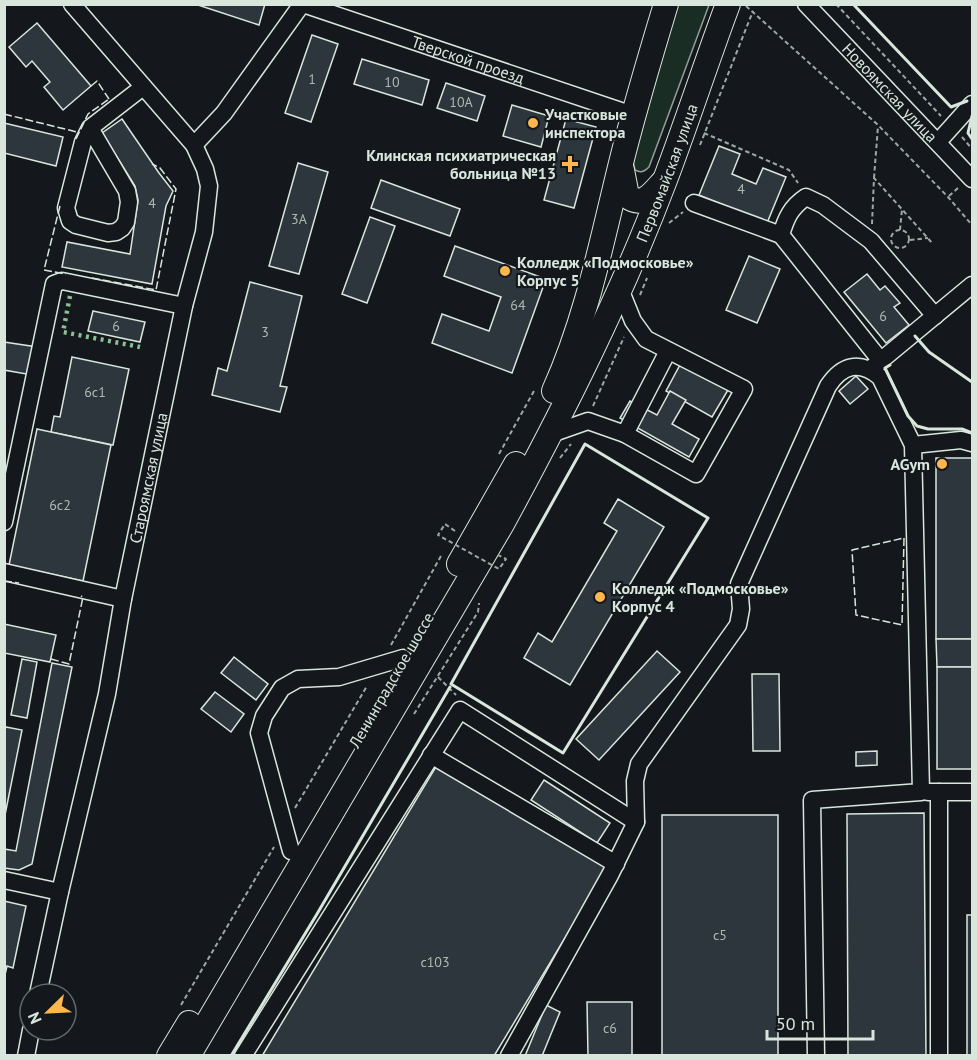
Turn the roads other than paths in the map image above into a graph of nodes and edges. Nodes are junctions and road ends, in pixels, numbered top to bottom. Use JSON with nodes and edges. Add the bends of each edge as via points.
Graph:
{"nodes":[{"id":1,"x":72,"y":4,"type":"edge"},
{"id":2,"x":303,"y":4,"type":"edge"},
{"id":3,"x":666,"y":4,"type":"edge"},
{"id":4,"x":728,"y":4,"type":"edge"},
{"id":5,"x":814,"y":7,"type":"edge"},
{"id":6,"x":143,"y":87,"type":"junction"},
{"id":7,"x":972,"y":105,"type":"edge"},
{"id":8,"x":633,"y":115,"type":"junction"},
{"id":9,"x":90,"y":128,"type":"junction"},
{"id":10,"x":938,"y":142,"type":"junction"},
{"id":11,"x":194,"y":145,"type":"junction"},
{"id":12,"x":621,"y":164,"type":"junction"},
{"id":13,"x":972,"y":179,"type":"edge"},
{"id":14,"x":665,"y":180,"type":"junction"},
{"id":15,"x":694,"y":203,"type":"road end"},
{"id":16,"x":781,"y":235,"type":"junction"},
{"id":17,"x":972,"y":285,"type":"edge"},
{"id":18,"x":620,"y":289,"type":"junction"},
{"id":19,"x":184,"y":306,"type":"junction"},
{"id":20,"x":935,"y":316,"type":"junction"},
{"id":21,"x":668,"y":351,"type":"junction"},
{"id":22,"x":876,"y":365,"type":"junction"},
{"id":23,"x":551,"y":434,"type":"junction"},
{"id":24,"x":626,"y":434,"type":"junction"},
{"id":25,"x":972,"y":443,"type":"edge"},
{"id":26,"x":913,"y":445,"type":"junction"},
{"id":27,"x":4,"y":522,"type":"edge"},
{"id":28,"x":4,"y":572,"type":"edge"},
{"id":29,"x":123,"y":598,"type":"junction"},
{"id":30,"x":403,"y":658,"type":"junction"},
{"id":31,"x":431,"y":755,"type":"junction"},
{"id":32,"x":921,"y":792,"type":"junction"},
{"id":33,"x":939,"y":792,"type":"junction"},
{"id":34,"x":972,"y":792,"type":"edge"},
{"id":35,"x":636,"y":822,"type":"junction"},
{"id":36,"x":291,"y":851,"type":"junction"},
{"id":37,"x":616,"y":864,"type":"junction"},
{"id":38,"x":4,"y":880,"type":"edge"},
{"id":39,"x":60,"y":892,"type":"junction"},
{"id":40,"x":41,"y":982,"type":"edge"},
{"id":41,"x":170,"y":1056,"type":"edge"},
{"id":42,"x":188,"y":1056,"type":"edge"},
{"id":43,"x":243,"y":1056,"type":"edge"},
{"id":44,"x":508,"y":1056,"type":"edge"},
{"id":45,"x":816,"y":1056,"type":"edge"},
{"id":46,"x":939,"y":1056,"type":"edge"}],
"edges":[{"from":1,"to":6,"type":"street","name":"Староямская улица"},
{"from":2,"to":8,"type":"street","name":"Тверской проезд"},
{"from":2,"to":11,"type":"street","via":[[224,113]]},
{"from":3,"to":8,"type":"highway"},
{"from":4,"to":14,"type":"highway","name":"Первомайская улица"},
{"from":5,"to":10,"type":"street","name":"Новоямская улица"},
{"from":6,"to":9,"type":"street"},
{"from":6,"to":11,"type":"street","name":"Староямская улица"},
{"from":7,"to":10,"type":"street"},
{"from":8,"to":12,"type":"highway"},
{"from":9,"to":9,"type":"street","via":[[83,142],[67,215],[76,225],[116,232],[126,222],[127,191]]},
{"from":10,"to":13,"type":"street","name":"Новоямская улица"},
{"from":11,"to":19,"type":"street","name":"Староямская улица","via":[[209,186],[204,232]]},
{"from":12,"to":14,"type":"highway","via":[[627,196],[633,201],[649,198]]},
{"from":12,"to":30,"type":"highway","name":"Ленинградское шоссе","via":[[590,293],[569,357],[537,425]]},
{"from":14,"to":18,"type":"highway","name":"Первомайская улица"},
{"from":15,"to":16,"type":"street"},
{"from":16,"to":20,"type":"street","via":[[786,218],[806,197],[823,205],[871,241]]},
{"from":16,"to":22,"type":"street"},
{"from":17,"to":20,"type":"street"},
{"from":18,"to":21,"type":"street","via":[[633,321],[646,339]]},
{"from":18,"to":23,"type":"highway","name":"Первомайская улица"},
{"from":19,"to":27,"type":"street","via":[[62,280],[54,284]]},
{"from":19,"to":29,"type":"street","name":"Староямская улица"},
{"from":20,"to":22,"type":"street"},
{"from":21,"to":24,"type":"street"},
{"from":21,"to":24,"type":"street","via":[[744,389],[696,474]]},
{"from":22,"to":26,"type":"street"},
{"from":22,"to":35,"type":"street","via":[[846,368],[828,386],[739,584],[738,625],[639,764],[635,781]]},
{"from":23,"to":24,"type":"street","via":[[588,421]]},
{"from":23,"to":42,"type":"highway","name":"Ленинградское шоссе","via":[[502,524]]},
{"from":25,"to":26,"type":"street","via":[[961,440]]},
{"from":26,"to":32,"type":"street"},
{"from":28,"to":29,"type":"street"},
{"from":29,"to":39,"type":"street","name":"Староямская улица","via":[[107,694]]},
{"from":30,"to":36,"type":"highway","name":"Ленинградское шоссе"},
{"from":30,"to":36,"type":"street","via":[[339,677],[298,679],[282,688],[264,716],[260,733]]},
{"from":31,"to":35,"type":"street","via":[[460,710]]},
{"from":31,"to":37,"type":"street"},
{"from":31,"to":43,"type":"street"},
{"from":32,"to":33,"type":"street"},
{"from":32,"to":45,"type":"street","via":[[812,800]]},
{"from":33,"to":34,"type":"street"},
{"from":33,"to":46,"type":"street"},
{"from":35,"to":37,"type":"street"},
{"from":36,"to":41,"type":"highway","name":"Ленинградское шоссе"},
{"from":37,"to":44,"type":"street"},
{"from":38,"to":39,"type":"street"},
{"from":39,"to":40,"type":"street","name":"Староямская улица"}]}
